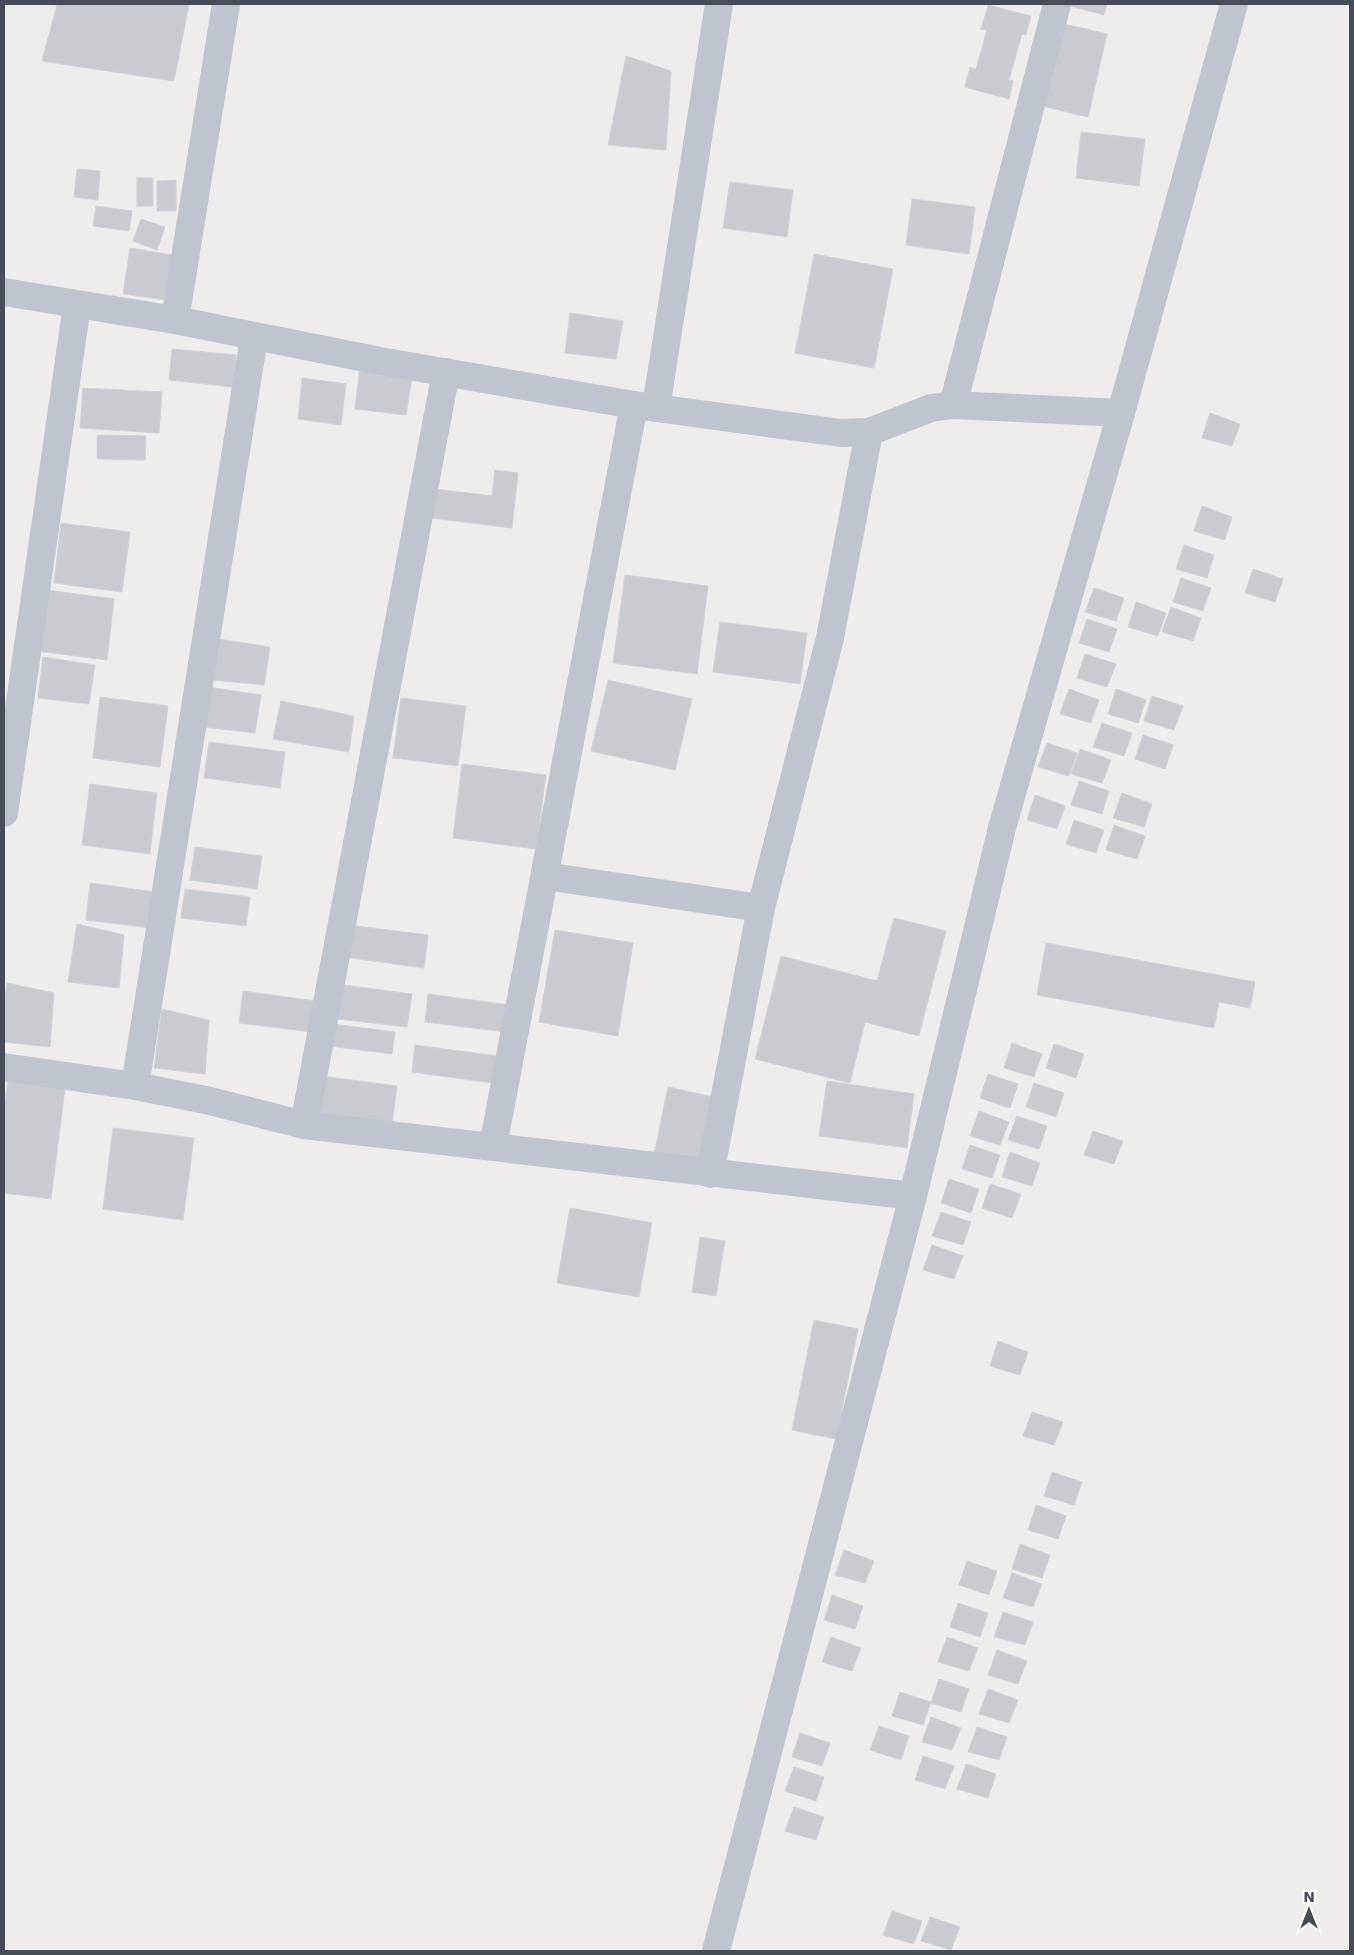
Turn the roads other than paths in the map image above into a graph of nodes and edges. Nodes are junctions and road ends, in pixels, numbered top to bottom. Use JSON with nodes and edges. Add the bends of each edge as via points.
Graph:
{"nodes":[{"id":1,"x":226,"y":4,"type":"edge"},
{"id":2,"x":719,"y":4,"type":"edge"},
{"id":3,"x":1057,"y":4,"type":"edge"},
{"id":4,"x":1234,"y":4,"type":"edge"},
{"id":5,"x":4,"y":292,"type":"edge"},
{"id":6,"x":77,"y":305,"type":"junction"},
{"id":7,"x":175,"y":320,"type":"junction"},
{"id":8,"x":254,"y":337,"type":"junction"},
{"id":9,"x":446,"y":372,"type":"junction"},
{"id":10,"x":953,"y":405,"type":"junction"},
{"id":11,"x":645,"y":406,"type":"junction"},
{"id":12,"x":1121,"y":413,"type":"junction"},
{"id":13,"x":869,"y":432,"type":"junction"},
{"id":14,"x":4,"y":813,"type":"edge"},
{"id":15,"x":545,"y":876,"type":"junction"},
{"id":16,"x":761,"y":908,"type":"junction"},
{"id":17,"x":4,"y":1067,"type":"edge"},
{"id":18,"x":135,"y":1086,"type":"junction"},
{"id":19,"x":304,"y":1125,"type":"junction"},
{"id":20,"x":493,"y":1146,"type":"junction"},
{"id":21,"x":710,"y":1174,"type":"junction"},
{"id":22,"x":913,"y":1196,"type":"junction"},
{"id":23,"x":716,"y":1951,"type":"edge"}],
"edges":[{"from":1,"to":7,"type":"street"},
{"from":2,"to":11,"type":"street"},
{"from":3,"to":10,"type":"street"},
{"from":4,"to":12,"type":"street"},
{"from":5,"to":6,"type":"street"},
{"from":6,"to":7,"type":"street"},
{"from":6,"to":14,"type":"street"},
{"from":7,"to":8,"type":"street"},
{"from":8,"to":9,"type":"street"},
{"from":8,"to":18,"type":"street"},
{"from":9,"to":11,"type":"street"},
{"from":9,"to":19,"type":"street"},
{"from":10,"to":12,"type":"street"},
{"from":10,"to":13,"type":"street","via":[[931,408]]},
{"from":11,"to":13,"type":"street","via":[[841,433]]},
{"from":11,"to":15,"type":"street"},
{"from":12,"to":22,"type":"street","via":[[1002,828]]},
{"from":13,"to":16,"type":"street","via":[[830,638]]},
{"from":15,"to":16,"type":"street"},
{"from":15,"to":20,"type":"street"},
{"from":16,"to":21,"type":"street"},
{"from":17,"to":18,"type":"street"},
{"from":18,"to":19,"type":"street"},
{"from":19,"to":20,"type":"street"},
{"from":20,"to":21,"type":"street"},
{"from":21,"to":22,"type":"street"},
{"from":22,"to":23,"type":"street"}]}
